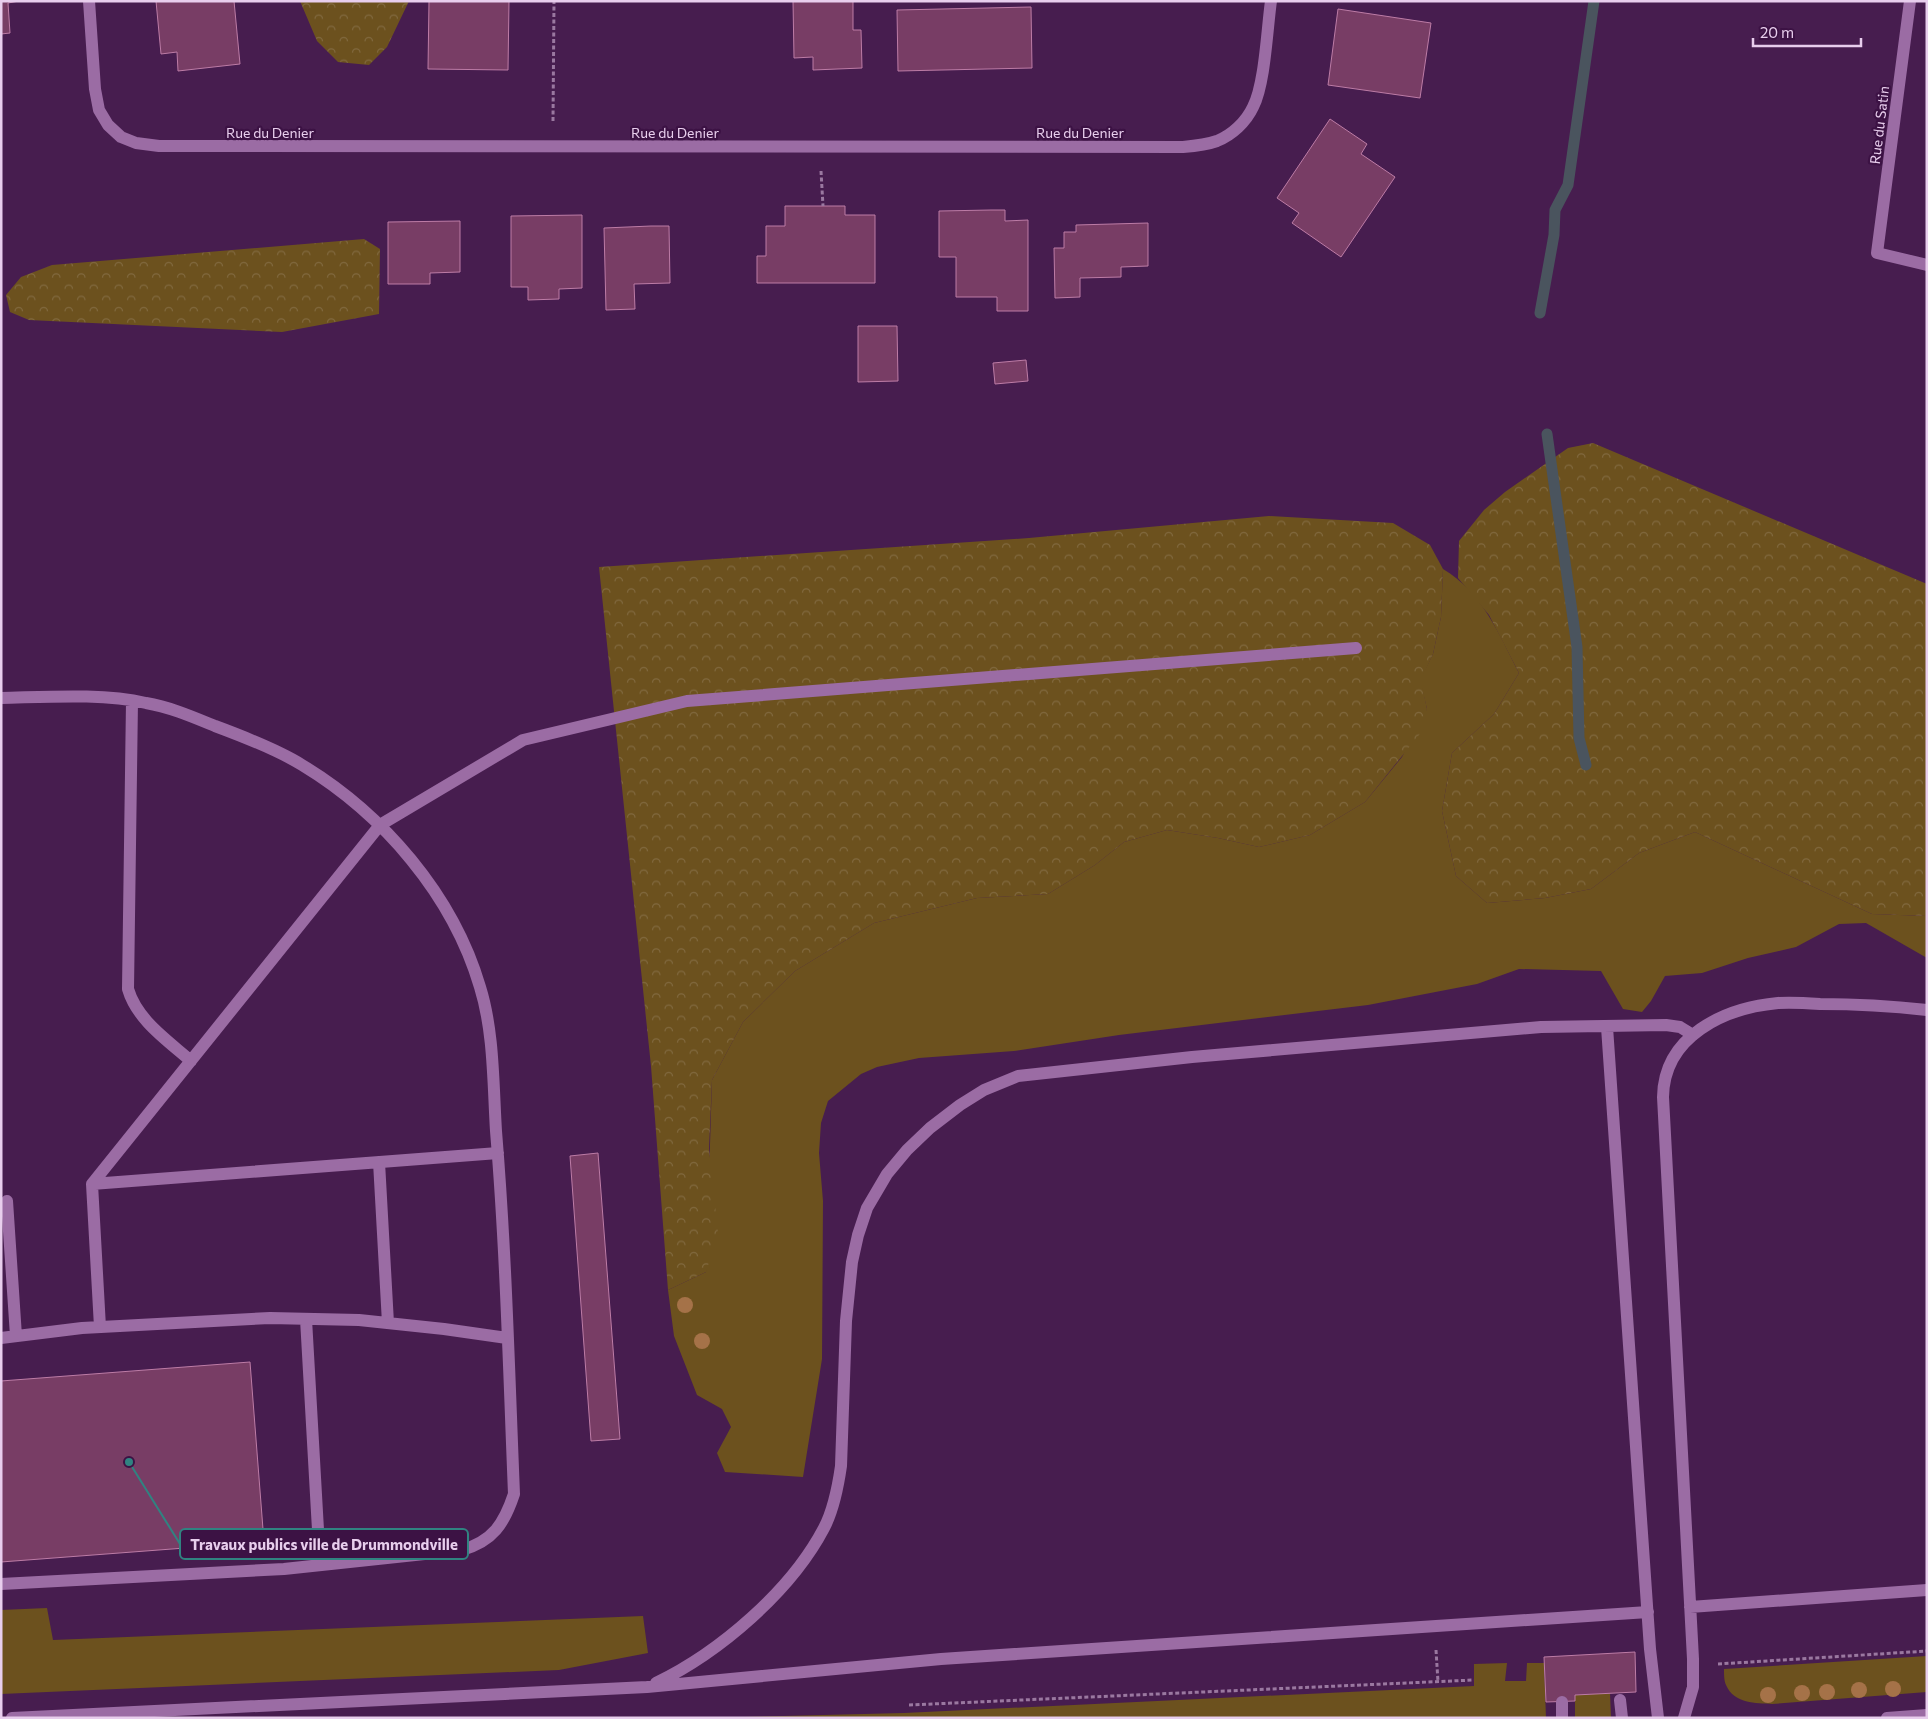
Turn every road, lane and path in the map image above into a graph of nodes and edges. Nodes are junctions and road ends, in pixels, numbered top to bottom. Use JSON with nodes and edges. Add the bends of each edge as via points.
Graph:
{"nodes":[{"id":1,"x":89,"y":1,"type":"edge"},
{"id":2,"x":554,"y":1,"type":"edge"},
{"id":3,"x":1271,"y":1,"type":"edge"},
{"id":4,"x":1910,"y":1,"type":"edge"},
{"id":5,"x":553,"y":122,"type":"dead end"},
{"id":6,"x":820,"y":147,"type":"junction"},
{"id":7,"x":823,"y":206,"type":"dead end"},
{"id":8,"x":1927,"y":266,"type":"edge"},
{"id":9,"x":1356,"y":648,"type":"dead end"},
{"id":10,"x":1,"y":698,"type":"edge"},
{"id":11,"x":132,"y":701,"type":"junction"},
{"id":12,"x":380,"y":825,"type":"junction"},
{"id":13,"x":1927,"y":1010,"type":"edge"},
{"id":14,"x":1607,"y":1027,"type":"junction"},
{"id":15,"x":1693,"y":1035,"type":"junction"},
{"id":16,"x":191,"y":1061,"type":"junction"},
{"id":17,"x":498,"y":1153,"type":"junction"},
{"id":18,"x":379,"y":1162,"type":"junction"},
{"id":19,"x":92,"y":1184,"type":"junction"},
{"id":20,"x":7,"y":1201,"type":"dead end"},
{"id":21,"x":306,"y":1319,"type":"junction"},
{"id":22,"x":388,"y":1323,"type":"junction"},
{"id":23,"x":100,"y":1328,"type":"junction"},
{"id":24,"x":16,"y":1336,"type":"junction"},
{"id":25,"x":1,"y":1338,"type":"edge"},
{"id":26,"x":508,"y":1338,"type":"junction"},
{"id":27,"x":320,"y":1565,"type":"junction"},
{"id":28,"x":1,"y":1584,"type":"edge"},
{"id":29,"x":1927,"y":1590,"type":"edge"},
{"id":30,"x":1690,"y":1607,"type":"junction"},
{"id":31,"x":1648,"y":1612,"type":"junction"},
{"id":32,"x":1434,"y":1626,"type":"junction"},
{"id":33,"x":1927,"y":1650,"type":"edge"},
{"id":34,"x":1724,"y":1664,"type":"dead end"},
{"id":35,"x":1474,"y":1680,"type":"dead end"},
{"id":36,"x":1438,"y":1682,"type":"junction"},
{"id":37,"x":648,"y":1687,"type":"junction"},
{"id":38,"x":1620,"y":1700,"type":"dead end"},
{"id":39,"x":1562,"y":1702,"type":"dead end"},
{"id":40,"x":909,"y":1705,"type":"dead end"},
{"id":41,"x":1927,"y":1715,"type":"edge"},
{"id":42,"x":12,"y":1718,"type":"edge"},
{"id":43,"x":1562,"y":1718,"type":"edge"},
{"id":44,"x":1622,"y":1718,"type":"edge"},
{"id":45,"x":1658,"y":1718,"type":"edge"},
{"id":46,"x":1684,"y":1718,"type":"edge"},
{"id":47,"x":1887,"y":1718,"type":"edge"}],
"edges":[{"from":1,"to":6,"type":"street","name":"Rue du Denier","via":[[99,110],[114,131],[136,143],[159,146]]},
{"from":2,"to":5,"type":"path"},
{"from":3,"to":6,"type":"street","name":"Rue du Denier","via":[[1254,107],[1244,122],[1219,140],[1183,147]]},
{"from":4,"to":8,"type":"street","name":"Rue du Satin","via":[[1877,254]]},
{"from":6,"to":7,"type":"path"},
{"from":9,"to":12,"type":"street","via":[[687,701],[523,740]]},
{"from":10,"to":11,"type":"street"},
{"from":11,"to":12,"type":"street","via":[[146,702],[192,717],[301,764]]},
{"from":11,"to":16,"type":"street","via":[[128,989],[146,1021]]},
{"from":12,"to":16,"type":"street"},
{"from":12,"to":17,"type":"street","via":[[431,886],[455,922],[471,957],[488,1020]]},
{"from":13,"to":15,"type":"street","via":[[1778,1003],[1723,1017]]},
{"from":14,"to":15,"type":"street","via":[[1666,1025],[1680,1027]]},
{"from":14,"to":31,"type":"street"},
{"from":14,"to":37,"type":"street","via":[[1540,1027],[1192,1057],[1018,1076],[984,1090],[960,1105],[930,1128],[887,1174],[867,1208],[858,1235],[846,1321],[838,1487],[824,1528],[787,1580],[742,1626],[697,1660]]},
{"from":15,"to":30,"type":"street","via":[[1674,1056],[1663,1083]]},
{"from":16,"to":19,"type":"street"},
{"from":17,"to":18,"type":"street"},
{"from":17,"to":26,"type":"street"},
{"from":18,"to":19,"type":"street"},
{"from":18,"to":22,"type":"street"},
{"from":19,"to":23,"type":"street"},
{"from":20,"to":24,"type":"street"},
{"from":21,"to":22,"type":"street"},
{"from":21,"to":23,"type":"street","via":[[270,1318]]},
{"from":21,"to":27,"type":"street"},
{"from":22,"to":26,"type":"street"},
{"from":23,"to":24,"type":"street"},
{"from":24,"to":25,"type":"street"},
{"from":26,"to":27,"type":"street","via":[[514,1494],[501,1525],[489,1538],[462,1550]]},
{"from":27,"to":28,"type":"street"},
{"from":29,"to":30,"type":"street"},
{"from":30,"to":46,"type":"street","via":[[1693,1687]]},
{"from":31,"to":32,"type":"street"},
{"from":31,"to":45,"type":"street"},
{"from":32,"to":36,"type":"path"},
{"from":32,"to":37,"type":"street","via":[[941,1658]]},
{"from":33,"to":34,"type":"path"},
{"from":35,"to":36,"type":"path"},
{"from":36,"to":40,"type":"path"},
{"from":37,"to":42,"type":"street"},
{"from":38,"to":44,"type":"street"},
{"from":39,"to":43,"type":"street"},
{"from":41,"to":47,"type":"street"}]}
